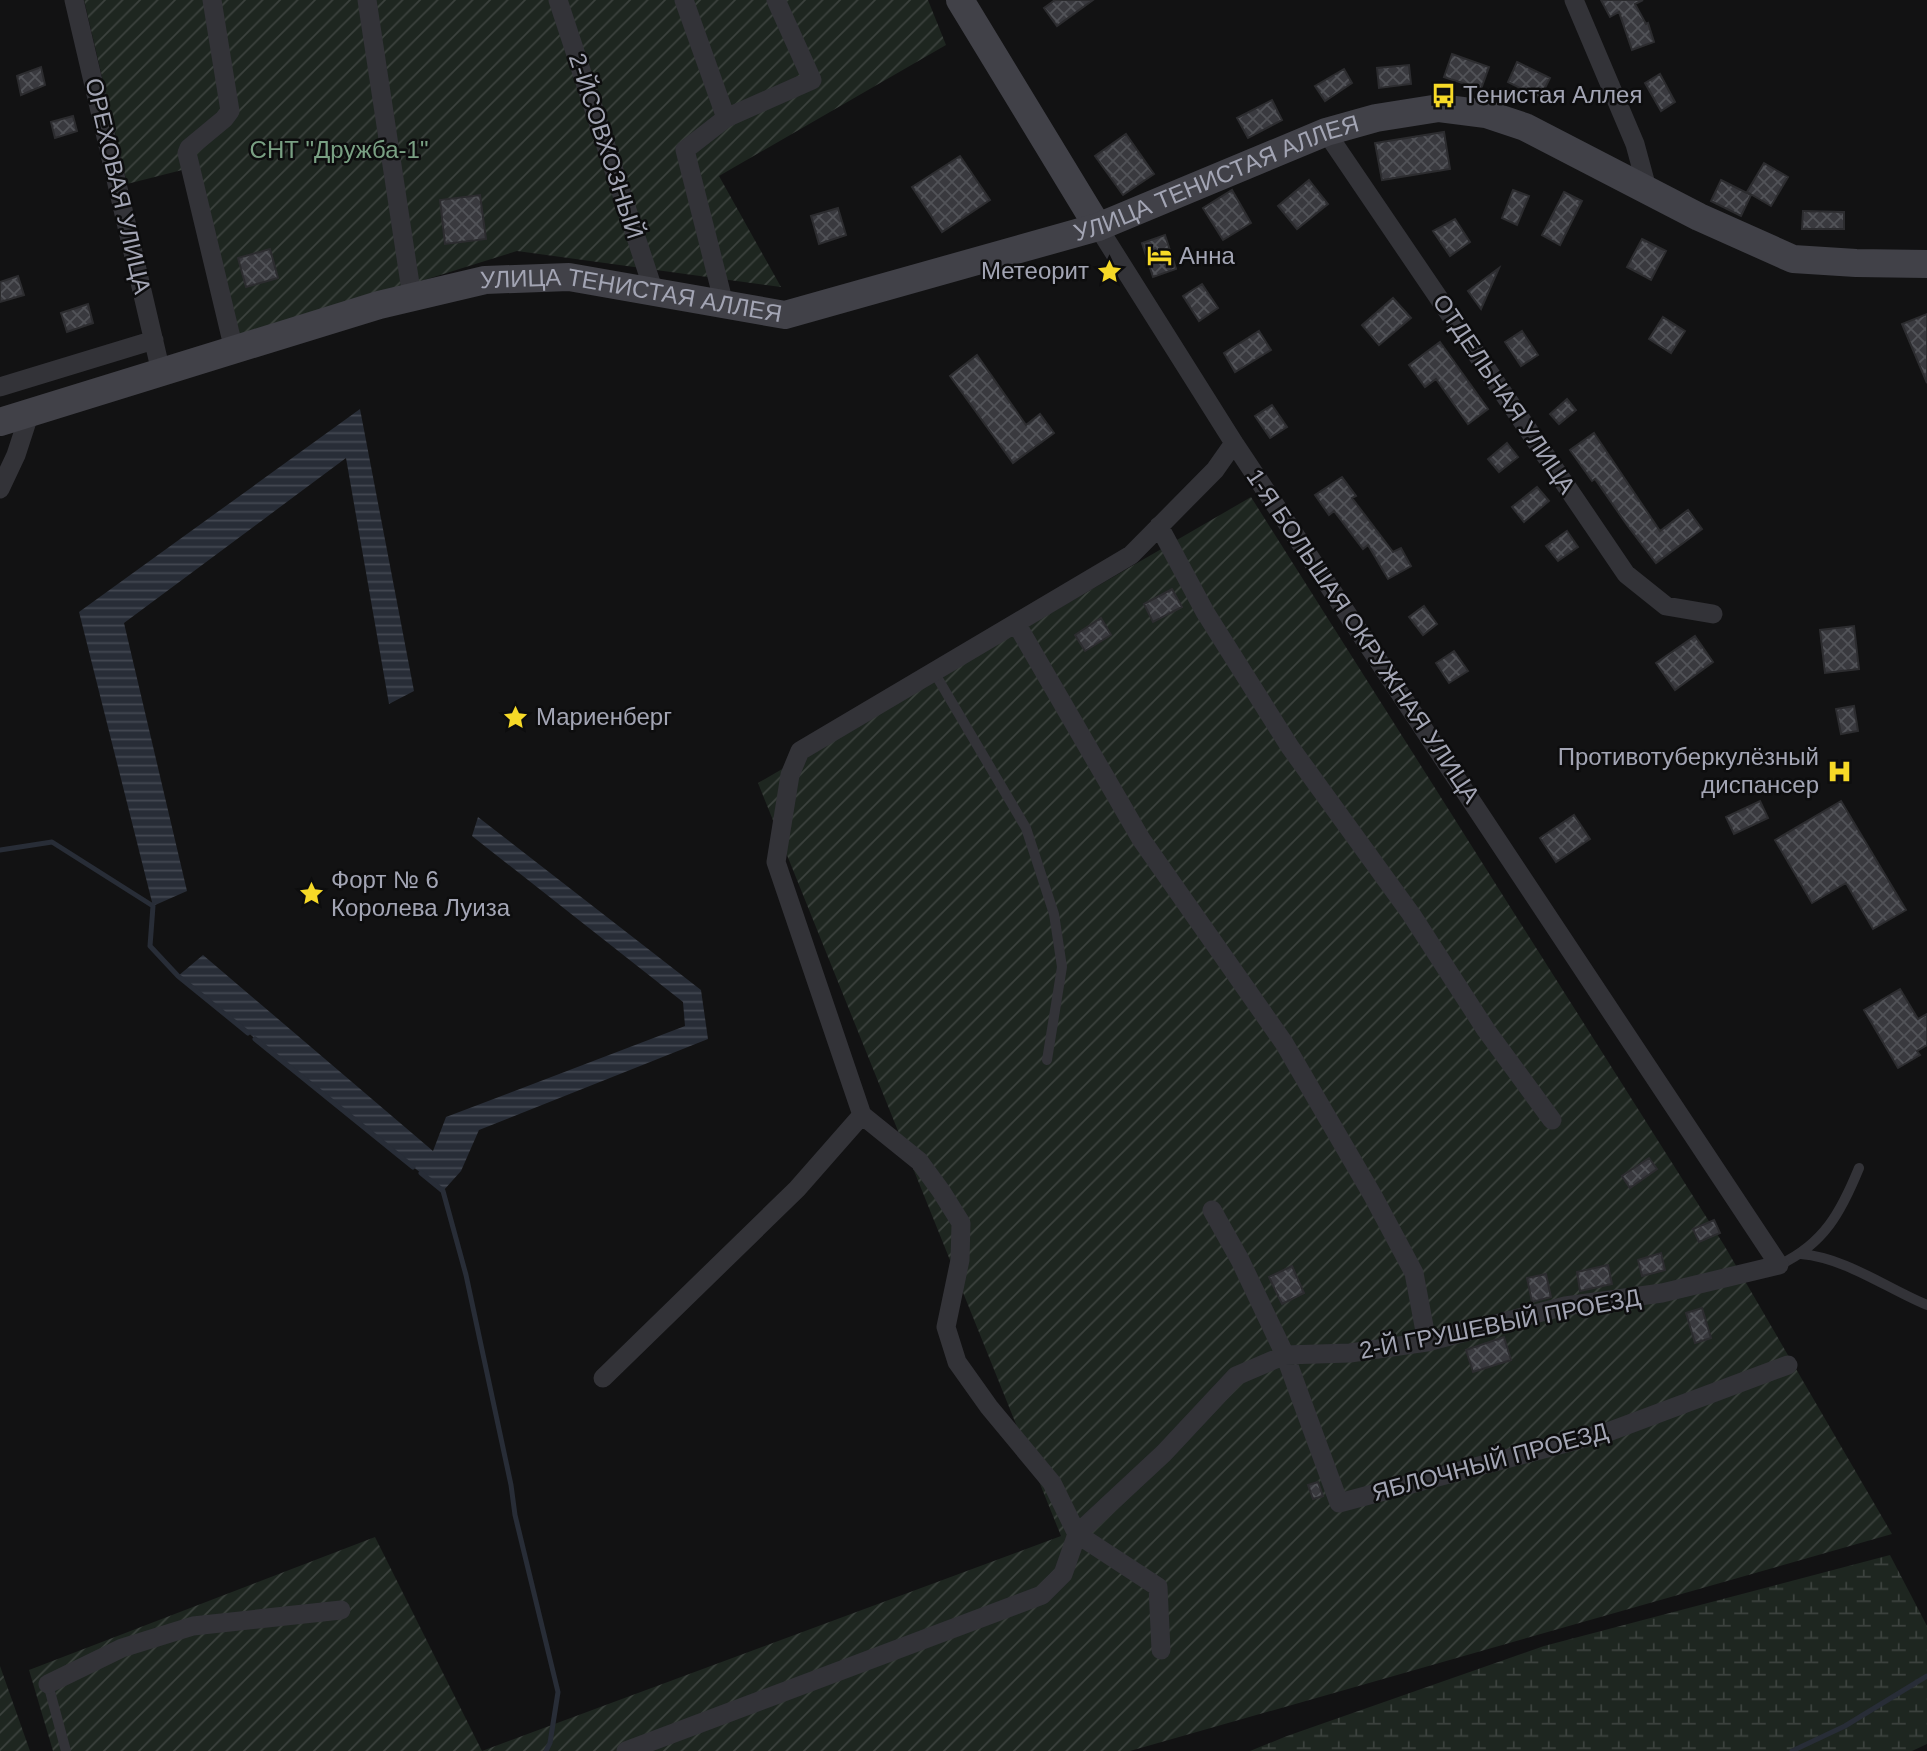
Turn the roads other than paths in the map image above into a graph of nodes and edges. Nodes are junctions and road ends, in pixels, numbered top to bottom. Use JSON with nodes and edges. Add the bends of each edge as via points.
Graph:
{"nodes":[{"id":1,"x":74,"y":0,"type":"edge"},
{"id":2,"x":212,"y":0,"type":"edge"},
{"id":3,"x":367,"y":0,"type":"edge"},
{"id":4,"x":558,"y":0,"type":"edge"},
{"id":5,"x":684,"y":0,"type":"edge"},
{"id":6,"x":776,"y":0,"type":"edge"},
{"id":7,"x":960,"y":0,"type":"edge"},
{"id":8,"x":1574,"y":0,"type":"edge"},
{"id":9,"x":726,"y":118,"type":"junction"},
{"id":10,"x":1326,"y":132,"type":"junction"},
{"id":11,"x":1648,"y":192,"type":"junction"},
{"id":12,"x":1098,"y":227,"type":"junction"},
{"id":13,"x":1927,"y":264,"type":"edge"},
{"id":14,"x":654,"y":292,"type":"junction"},
{"id":15,"x":412,"y":297,"type":"junction"},
{"id":16,"x":724,"y":304,"type":"junction"},
{"id":17,"x":154,"y":340,"type":"junction"},
{"id":18,"x":234,"y":350,"type":"junction"},
{"id":19,"x":161,"y":372,"type":"junction"},
{"id":20,"x":0,"y":387,"type":"edge"},
{"id":21,"x":30,"y":412,"type":"junction"},
{"id":22,"x":0,"y":422,"type":"edge"},
{"id":23,"x":1234,"y":443,"type":"junction"},
{"id":24,"x":0,"y":489,"type":"edge"},
{"id":25,"x":1160,"y":526,"type":"junction"},
{"id":26,"x":1713,"y":614,"type":"dead end"},
{"id":27,"x":1016,"y":623,"type":"junction"},
{"id":28,"x":934,"y":671,"type":"junction"},
{"id":29,"x":1047,"y":1060,"type":"dead end"},
{"id":30,"x":862,"y":1115,"type":"junction"},
{"id":31,"x":1552,"y":1119,"type":"dead end"},
{"id":32,"x":1859,"y":1168,"type":"dead end"},
{"id":33,"x":1212,"y":1210,"type":"dead end"},
{"id":34,"x":1801,"y":1254,"type":"junction"},
{"id":35,"x":1779,"y":1265,"type":"junction"},
{"id":36,"x":1927,"y":1305,"type":"edge"},
{"id":37,"x":1427,"y":1342,"type":"junction"},
{"id":38,"x":1285,"y":1356,"type":"junction"},
{"id":39,"x":1788,"y":1365,"type":"dead end"},
{"id":40,"x":603,"y":1378,"type":"dead end"},
{"id":41,"x":1077,"y":1534,"type":"junction"},
{"id":42,"x":341,"y":1609,"type":"dead end"},
{"id":43,"x":1161,"y":1650,"type":"dead end"},
{"id":44,"x":48,"y":1684,"type":"joint"},
{"id":45,"x":66,"y":1751,"type":"edge"},
{"id":46,"x":625,"y":1751,"type":"edge"}],
"edges":[{"from":1,"to":17,"type":"street","name":"ОРЕХОВАЯ УЛИЦА"},
{"from":2,"to":18,"type":"street","via":[[230,111],[187,153]]},
{"from":3,"to":15,"type":"street"},
{"from":4,"to":14,"type":"street","name":"2-ЙСОВХОЗНЫЙ"},
{"from":5,"to":9,"type":"street"},
{"from":6,"to":9,"type":"street","via":[[812,80]]},
{"from":7,"to":12,"type":"main road","name":"1-Я БОЛЬШАЯ ОКРУЖНАЯ УЛИЦА"},
{"from":8,"to":11,"type":"street","via":[[1635,144]]},
{"from":9,"to":16,"type":"street","via":[[685,150]]},
{"from":10,"to":11,"type":"main road","name":"УЛИЦА ТЕНИСТАЯ АЛЛЕЯ","via":[[1439,108],[1486,114],[1525,127]]},
{"from":10,"to":12,"type":"main road","name":"УЛИЦА ТЕНИСТАЯ АЛЛЕЯ"},
{"from":10,"to":26,"type":"street","name":"ОТДЕЛЬНАЯ УЛИЦА","via":[[1626,574],[1666,606]]},
{"from":11,"to":13,"type":"main road","name":"УЛИЦА ТЕНИСТАЯ АЛЛЕЯ","via":[[1793,259]]},
{"from":12,"to":16,"type":"main road","name":"УЛИЦА ТЕНИСТАЯ АЛЛЕЯ","via":[[785,315]]},
{"from":12,"to":23,"type":"street","name":"1-Я БОЛЬШАЯ ОКРУЖНАЯ УЛИЦА"},
{"from":14,"to":15,"type":"main road","name":"УЛИЦА ТЕНИСТАЯ АЛЛЕЯ","via":[[569,277],[485,280]]},
{"from":14,"to":16,"type":"main road","name":"УЛИЦА ТЕНИСТАЯ АЛЛЕЯ"},
{"from":15,"to":18,"type":"main road","name":"УЛИЦА ТЕНИСТАЯ АЛЛЕЯ"},
{"from":17,"to":19,"type":"street","name":"ОРЕХОВАЯ УЛИЦА"},
{"from":17,"to":20,"type":"street"},
{"from":18,"to":19,"type":"main road","name":"УЛИЦА ТЕНИСТАЯ АЛЛЕЯ"},
{"from":19,"to":21,"type":"main road","name":"УЛИЦА ТЕНИСТАЯ АЛЛЕЯ"},
{"from":21,"to":22,"type":"main road","name":"УЛИЦА ТЕНИСТАЯ АЛЛЕЯ"},
{"from":21,"to":24,"type":"street"},
{"from":23,"to":25,"type":"street","via":[[1215,470]]},
{"from":23,"to":35,"type":"street","name":"1-Я БОЛЬШАЯ ОКРУЖНАЯ УЛИЦА"},
{"from":25,"to":27,"type":"street","via":[[1131,555]]},
{"from":25,"to":31,"type":"street","via":[[1205,612],[1290,747]]},
{"from":27,"to":28,"type":"street"},
{"from":27,"to":37,"type":"street","via":[[1141,839],[1284,1043],[1373,1196],[1415,1273]]},
{"from":28,"to":29,"type":"lane","via":[[1026,828],[1054,914],[1062,967]]},
{"from":28,"to":30,"type":"street","via":[[800,751],[790,775],[776,862]]},
{"from":30,"to":40,"type":"street","via":[[797,1189]]},
{"from":30,"to":41,"type":"street","via":[[919,1161],[961,1223],[960,1260],[946,1327],[957,1362],[1052,1483]]},
{"from":32,"to":34,"type":"lane","via":[[1841,1210]]},
{"from":33,"to":38,"type":"street"},
{"from":34,"to":35,"type":"lane"},
{"from":34,"to":36,"type":"lane","via":[[1841,1264]]},
{"from":35,"to":37,"type":"street","name":"2-Й ГРУШЕВЫЙ ПРОЕЗД","via":[[1662,1293],[1565,1306]]},
{"from":37,"to":38,"type":"street","name":"2-Й ГРУШЕВЫЙ ПРОЕЗД"},
{"from":38,"to":39,"type":"street","name":"ЯБЛОЧНЫЙ ПРОЕЗД","via":[[1339,1503],[1608,1432]]},
{"from":38,"to":41,"type":"street","name":"2-Й ГРУШЕВЫЙ ПРОЕЗД","via":[[1236,1376],[1164,1454]]},
{"from":41,"to":43,"type":"street","via":[[1158,1587]]},
{"from":41,"to":46,"type":"street","via":[[1063,1574],[1042,1594]]},
{"from":42,"to":44,"type":"street","via":[[193,1626],[122,1648]]},
{"from":44,"to":45,"type":"lane"}]}
